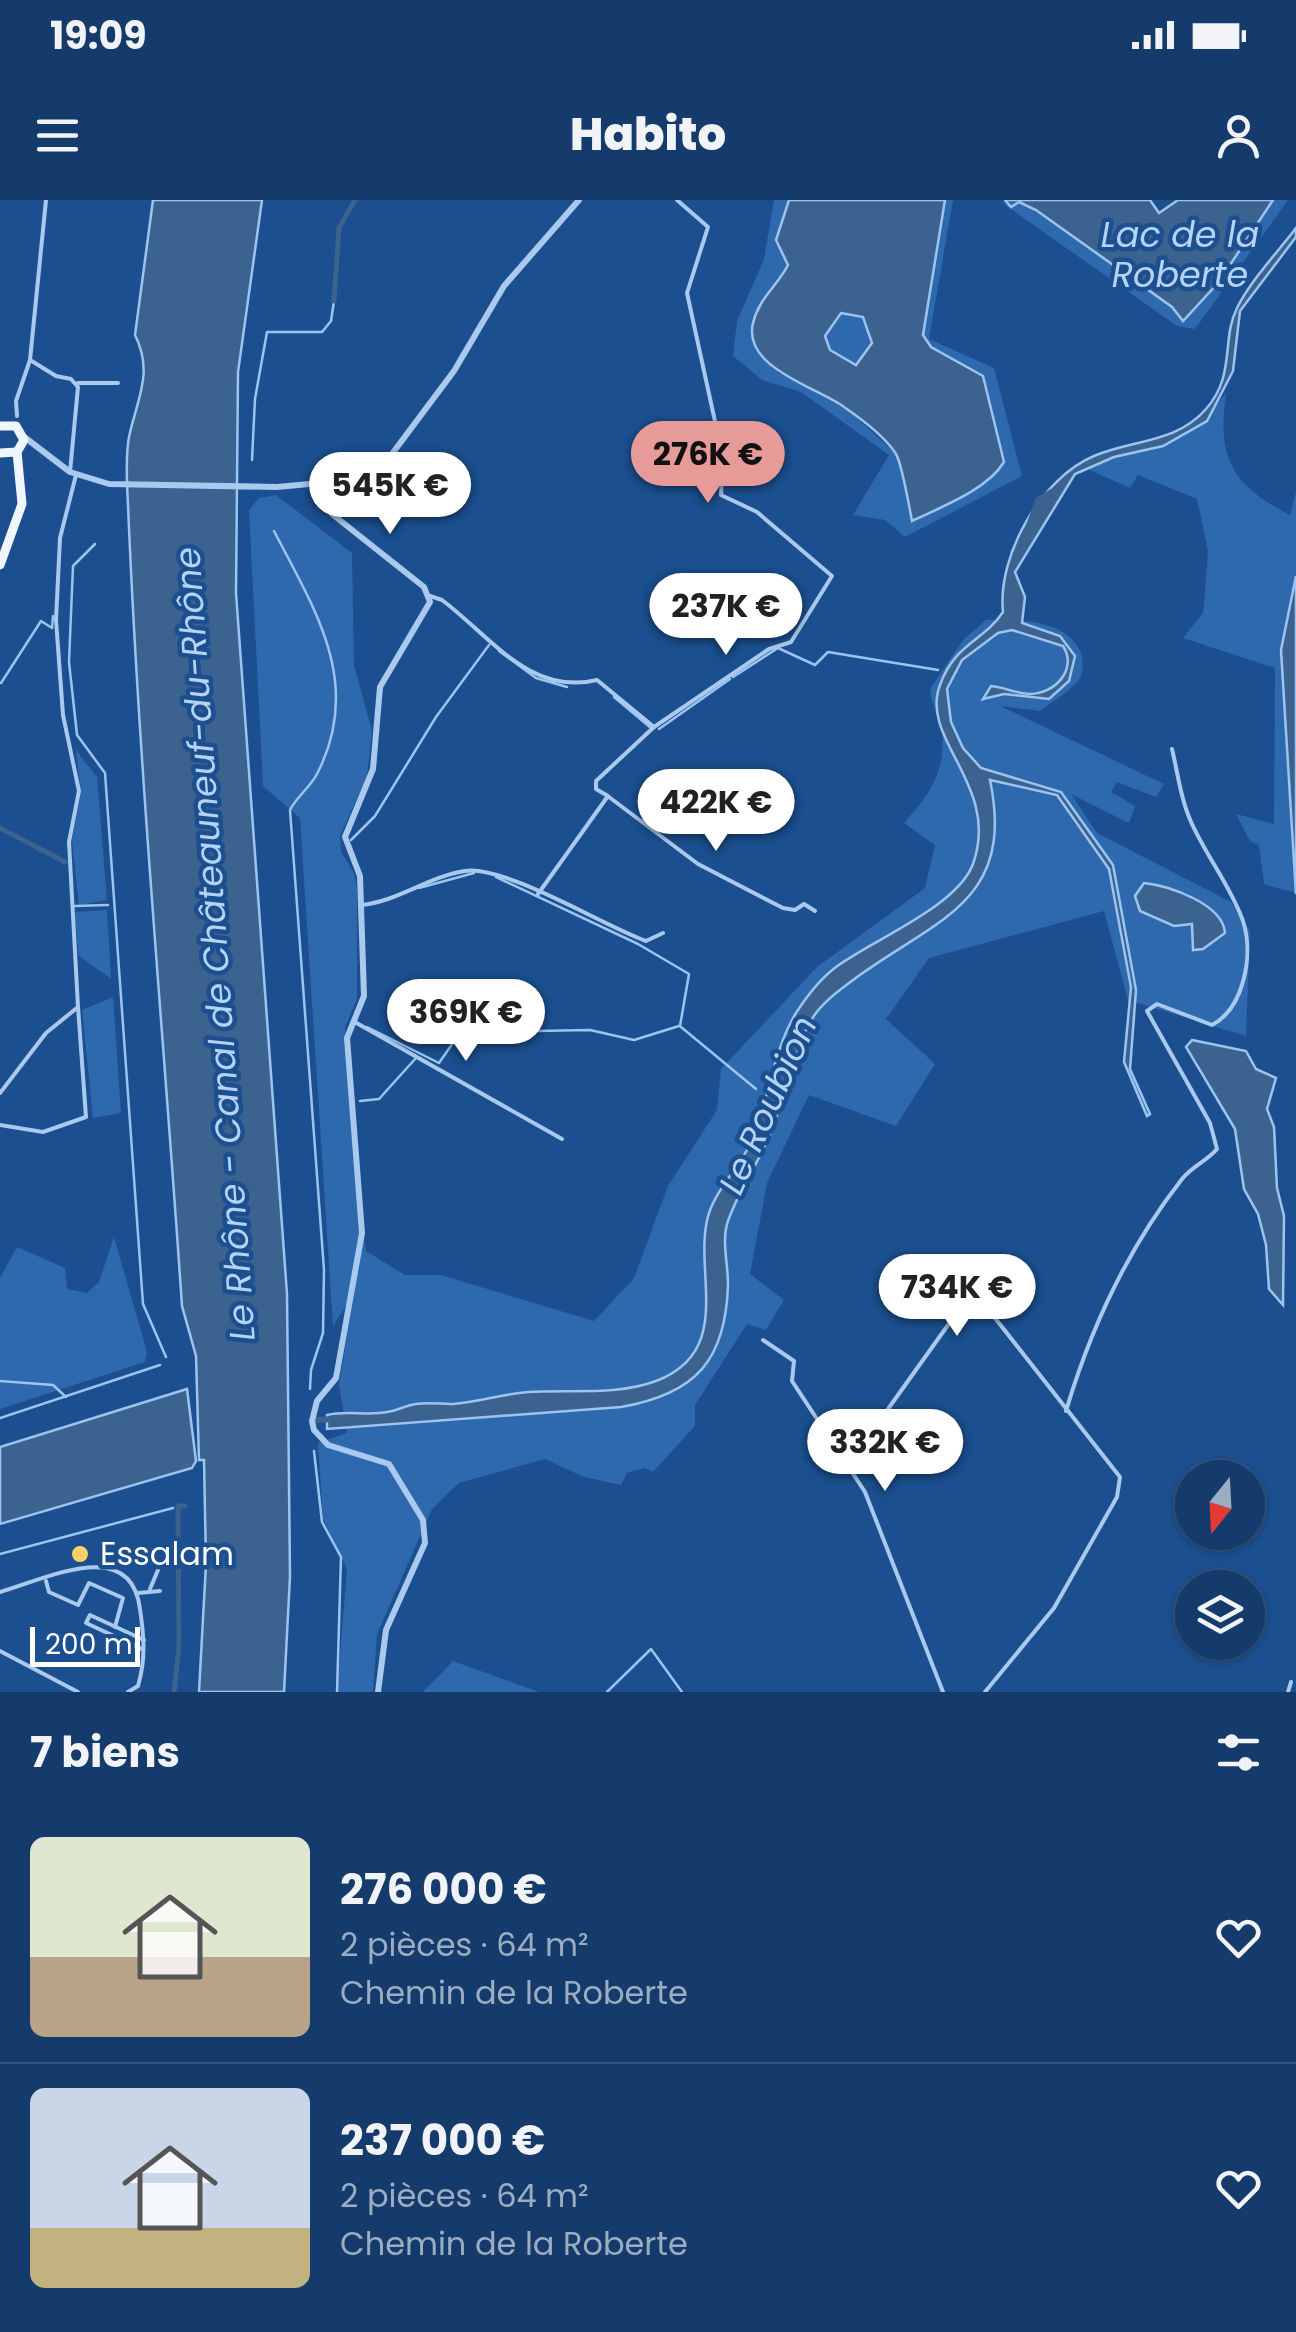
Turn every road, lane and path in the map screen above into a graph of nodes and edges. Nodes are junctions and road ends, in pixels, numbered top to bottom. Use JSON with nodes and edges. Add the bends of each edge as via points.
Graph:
{"nodes":[{"id":1,"x":46,"y":200,"type":"edge"},
{"id":2,"x":579,"y":200,"type":"edge"},
{"id":3,"x":677,"y":200,"type":"edge"},
{"id":4,"x":30,"y":360,"type":"junction"},
{"id":5,"x":118,"y":383,"type":"dead end"},
{"id":6,"x":77,"y":384,"type":"junction"},
{"id":7,"x":10,"y":438,"type":"edge"},
{"id":8,"x":73,"y":474,"type":"junction"},
{"id":9,"x":330,"y":479,"type":"junction"},
{"id":10,"x":0,"y":565,"type":"edge"},
{"id":11,"x":430,"y":596,"type":"junction"},
{"id":12,"x":654,"y":729,"type":"junction"},
{"id":13,"x":1172,"y":749,"type":"dead end"},
{"id":14,"x":608,"y":796,"type":"junction"},
{"id":15,"x":538,"y":894,"type":"junction"},
{"id":16,"x":362,"y":904,"type":"junction"},
{"id":17,"x":816,"y":911,"type":"dead end"},
{"id":18,"x":662,"y":933,"type":"dead end"},
{"id":19,"x":78,"y":1007,"type":"junction"},
{"id":20,"x":352,"y":1021,"type":"junction"},
{"id":21,"x":0,"y":1093,"type":"edge"},
{"id":22,"x":0,"y":1125,"type":"edge"},
{"id":23,"x":562,"y":1140,"type":"dead end"},
{"id":24,"x":764,"y":1340,"type":"dead end"},
{"id":25,"x":1066,"y":1411,"type":"junction"},
{"id":26,"x":848,"y":1465,"type":"junction"},
{"id":27,"x":158,"y":1570,"type":"dead end"},
{"id":28,"x":45,"y":1579,"type":"junction"},
{"id":29,"x":150,"y":1589,"type":"junction"},
{"id":30,"x":0,"y":1592,"type":"edge"},
{"id":31,"x":138,"y":1592,"type":"junction"},
{"id":32,"x":160,"y":1592,"type":"dead end"},
{"id":33,"x":115,"y":1626,"type":"junction"},
{"id":34,"x":144,"y":1640,"type":"junction"},
{"id":35,"x":145,"y":1650,"type":"junction"},
{"id":36,"x":0,"y":1652,"type":"edge"},
{"id":37,"x":1291,"y":1682,"type":"dead end"},
{"id":38,"x":137,"y":1689,"type":"edge"},
{"id":39,"x":78,"y":1692,"type":"edge"},
{"id":40,"x":128,"y":1692,"type":"edge"},
{"id":41,"x":378,"y":1692,"type":"edge"},
{"id":42,"x":943,"y":1692,"type":"edge"},
{"id":43,"x":985,"y":1692,"type":"edge"},
{"id":44,"x":1288,"y":1692,"type":"edge"}],
"edges":[{"from":1,"to":4,"type":"street"},
{"from":2,"to":9,"type":"street","via":[[504,286],[454,371],[381,471],[374,478]]},
{"from":3,"to":12,"type":"street","via":[[708,228],[688,292],[723,458],[721,496],[758,512],[832,576],[791,642],[769,649]]},
{"from":4,"to":6,"type":"street"},
{"from":4,"to":7,"type":"street"},
{"from":5,"to":6,"type":"street"},
{"from":6,"to":8,"type":"street"},
{"from":7,"to":8,"type":"street","via":[[38,448]]},
{"from":7,"to":10,"type":"main road","via":[[22,504]]},
{"from":8,"to":9,"type":"street","via":[[120,484],[277,486]]},
{"from":8,"to":19,"type":"street","via":[[61,531],[56,620],[63,715],[79,791],[69,842]]},
{"from":9,"to":11,"type":"street","via":[[332,514]]},
{"from":11,"to":12,"type":"street","via":[[530,673],[563,682],[597,680]]},
{"from":11,"to":16,"type":"street","via":[[426,616],[380,687],[373,769],[345,838],[360,876]]},
{"from":12,"to":14,"type":"street","via":[[596,781]]},
{"from":13,"to":25,"type":"street","via":[[1190,820],[1243,920],[1240,998],[1212,1025],[1169,1006],[1146,1012],[1217,1141],[1140,1237],[1110,1293]]},
{"from":14,"to":15,"type":"street"},
{"from":14,"to":17,"type":"street","via":[[698,864],[784,908],[804,904]]},
{"from":15,"to":16,"type":"street","via":[[479,870]]},
{"from":15,"to":18,"type":"street","via":[[646,941]]},
{"from":16,"to":20,"type":"street","via":[[364,996]]},
{"from":19,"to":21,"type":"street","via":[[46,1032]]},
{"from":19,"to":22,"type":"street","via":[[86,1117],[43,1132]]},
{"from":20,"to":23,"type":"street"},
{"from":20,"to":41,"type":"street","via":[[347,1038],[361,1244],[336,1378],[317,1401],[312,1422],[328,1445],[389,1464],[426,1530],[386,1630]]},
{"from":24,"to":26,"type":"street","via":[[794,1361],[792,1381]]},
{"from":25,"to":26,"type":"street","via":[[973,1290]]},
{"from":25,"to":43,"type":"street","via":[[1122,1484],[1054,1608]]},
{"from":26,"to":42,"type":"street","via":[[876,1518]]},
{"from":27,"to":29,"type":"street"},
{"from":28,"to":30,"type":"street"},
{"from":28,"to":31,"type":"street","via":[[107,1566],[127,1574]]},
{"from":28,"to":33,"type":"street","via":[[50,1592],[78,1605],[89,1583],[123,1598]]},
{"from":29,"to":31,"type":"street"},
{"from":29,"to":32,"type":"street"},
{"from":31,"to":34,"type":"street"},
{"from":33,"to":34,"type":"street"},
{"from":33,"to":35,"type":"street","via":[[90,1615],[86,1623]]},
{"from":34,"to":35,"type":"street"},
{"from":35,"to":38,"type":"street"},
{"from":36,"to":39,"type":"street"},
{"from":37,"to":44,"type":"street"},
{"from":38,"to":40,"type":"street"}]}
